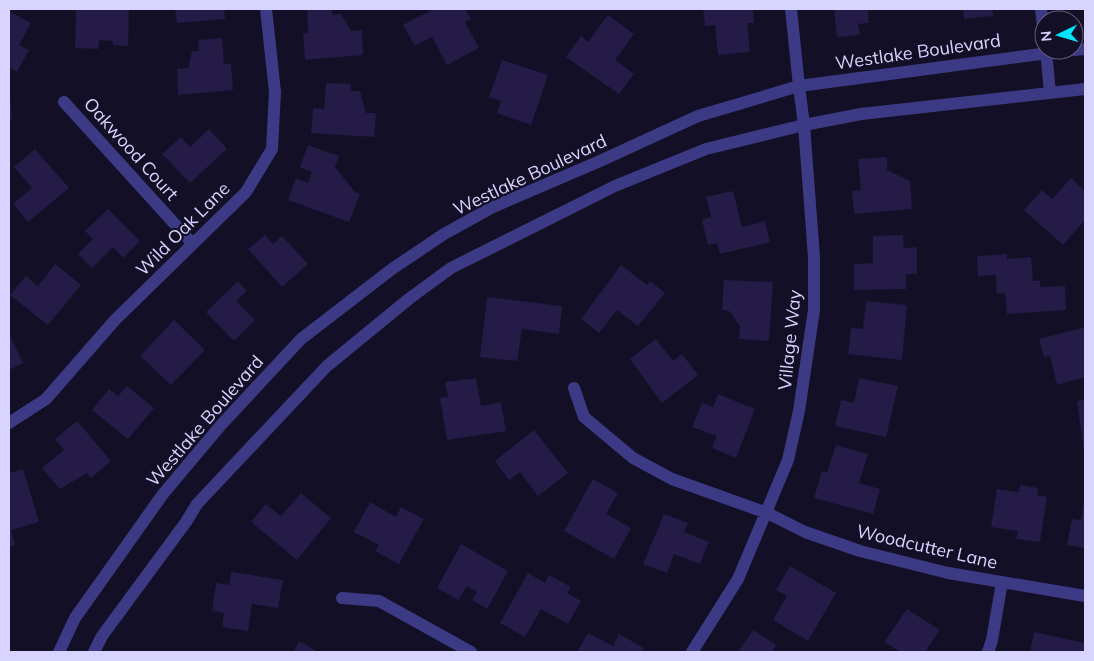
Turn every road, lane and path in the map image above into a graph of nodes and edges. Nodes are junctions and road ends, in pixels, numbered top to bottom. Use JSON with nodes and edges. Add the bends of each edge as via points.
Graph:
{"nodes":[{"id":1,"x":266,"y":9,"type":"edge"},
{"id":2,"x":791,"y":9,"type":"edge"},
{"id":3,"x":1034,"y":53,"type":"edge"},
{"id":4,"x":1047,"y":60,"type":"edge"},
{"id":5,"x":798,"y":86,"type":"junction"},
{"id":6,"x":1085,"y":89,"type":"edge"},
{"id":7,"x":1050,"y":93,"type":"junction"},
{"id":8,"x":64,"y":102,"type":"dead end"},
{"id":9,"x":804,"y":125,"type":"junction"},
{"id":10,"x":192,"y":243,"type":"junction"},
{"id":11,"x":574,"y":388,"type":"dead end"},
{"id":12,"x":9,"y":423,"type":"edge"},
{"id":13,"x":767,"y":512,"type":"junction"},
{"id":14,"x":1002,"y":582,"type":"junction"},
{"id":15,"x":1085,"y":596,"type":"edge"},
{"id":16,"x":342,"y":598,"type":"dead end"},
{"id":17,"x":59,"y":652,"type":"edge"},
{"id":18,"x":94,"y":652,"type":"edge"},
{"id":19,"x":471,"y":652,"type":"edge"},
{"id":20,"x":692,"y":652,"type":"edge"},
{"id":21,"x":988,"y":652,"type":"edge"}],
"edges":[{"from":1,"to":10,"type":"street","name":"Wild Oak Lane","via":[[275,92],[272,149],[246,192]]},
{"from":2,"to":5,"type":"street","name":"Village Way"},
{"from":3,"to":5,"type":"street","name":"Westlake Boulevard"},
{"from":4,"to":7,"type":"street"},
{"from":5,"to":9,"type":"street","name":"Village Way"},
{"from":5,"to":17,"type":"street","name":"Westlake Boulevard","via":[[698,116],[493,207],[444,234],[301,339],[163,494],[75,618]]},
{"from":6,"to":7,"type":"street"},
{"from":7,"to":9,"type":"street","via":[[860,114]]},
{"from":8,"to":10,"type":"street","name":"Oakwood Court"},
{"from":9,"to":13,"type":"street","name":"Village Way","via":[[814,257],[814,310],[788,460]]},
{"from":9,"to":18,"type":"street","via":[[706,149],[615,186],[437,278],[327,366],[197,504],[102,636]]},
{"from":10,"to":12,"type":"street","name":"Wild Oak Lane","via":[[115,320],[46,399]]},
{"from":11,"to":13,"type":"street","name":"Woodcutter Lane","via":[[584,417],[633,458],[672,479]]},
{"from":13,"to":14,"type":"street","name":"Woodcutter Lane","via":[[804,532],[860,551],[948,573]]},
{"from":13,"to":20,"type":"street","name":"Village Way","via":[[738,579]]},
{"from":14,"to":15,"type":"street","name":"Woodcutter Lane"},
{"from":14,"to":21,"type":"street"},
{"from":16,"to":19,"type":"street","via":[[379,601]]}]}
